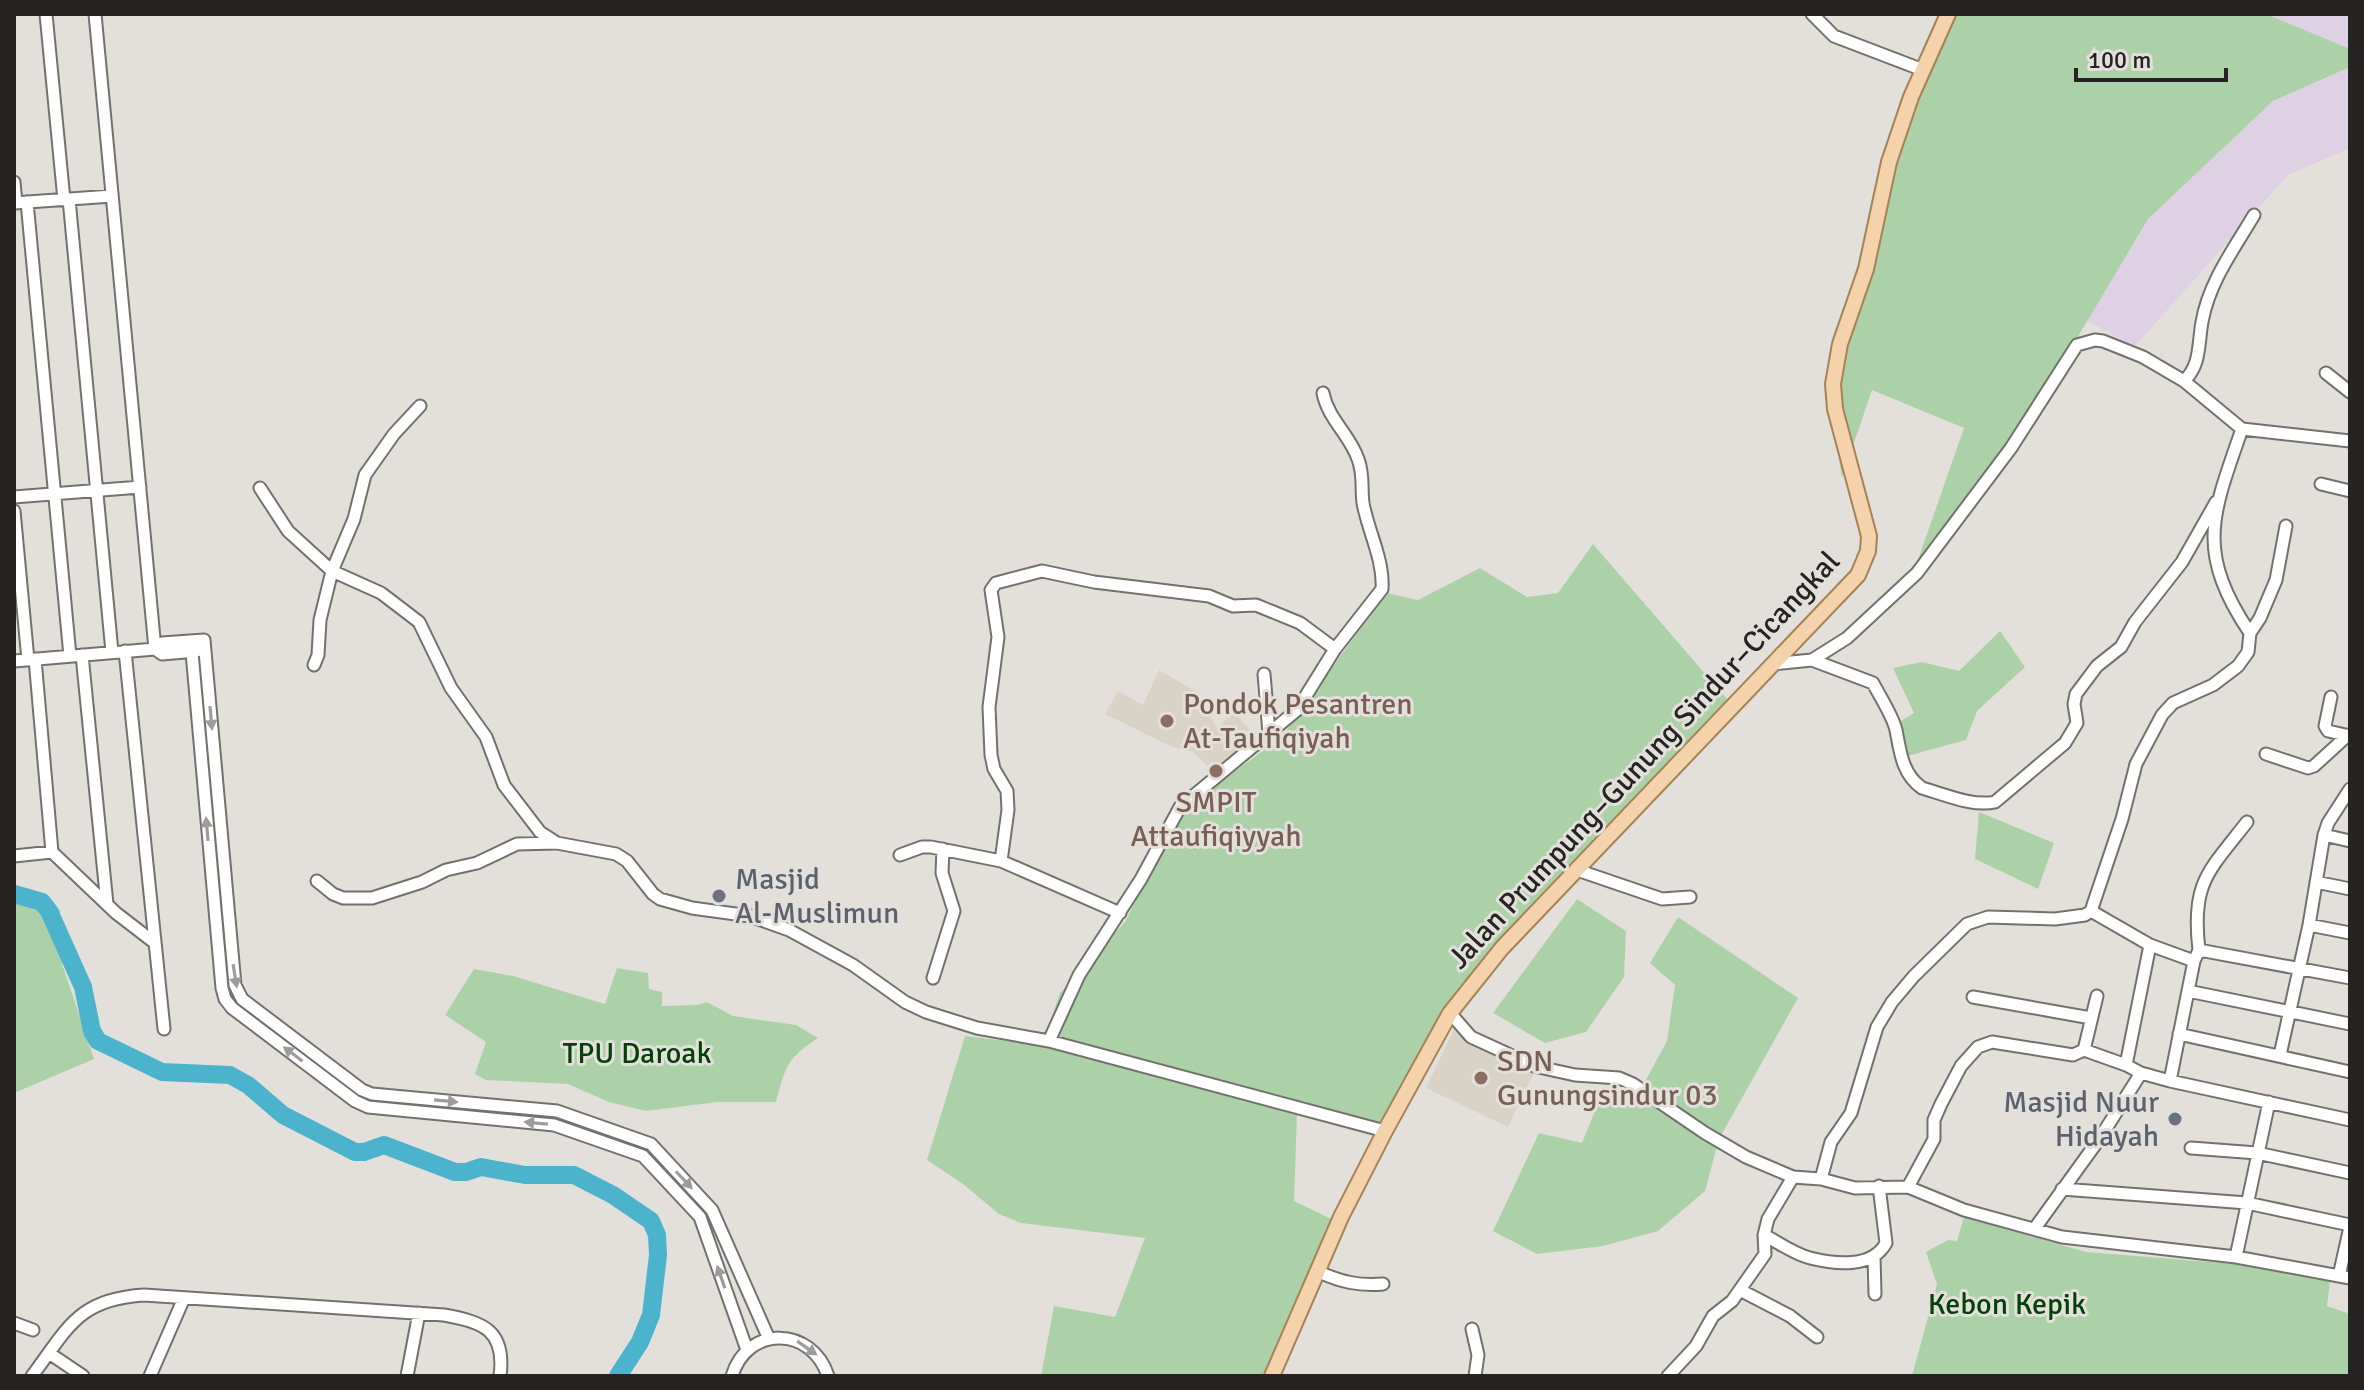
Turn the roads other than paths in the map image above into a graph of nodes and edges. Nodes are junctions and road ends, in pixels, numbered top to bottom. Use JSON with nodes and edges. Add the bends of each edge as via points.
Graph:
{"nodes":[{"id":1,"x":46,"y":14,"type":"edge"},
{"id":2,"x":95,"y":14,"type":"edge"},
{"id":3,"x":1812,"y":14,"type":"edge"},
{"id":4,"x":1948,"y":14,"type":"edge"},
{"id":5,"x":1923,"y":70,"type":"junction"},
{"id":6,"x":14,"y":182,"type":"edge"},
{"id":7,"x":112,"y":196,"type":"junction"},
{"id":8,"x":67,"y":199,"type":"junction"},
{"id":9,"x":19,"y":203,"type":"edge"},
{"id":10,"x":2254,"y":215,"type":"dead end"},
{"id":11,"x":2326,"y":373,"type":"dead end"},
{"id":12,"x":2184,"y":381,"type":"junction"},
{"id":13,"x":2350,"y":392,"type":"edge"},
{"id":14,"x":1323,"y":393,"type":"dead end"},
{"id":15,"x":420,"y":406,"type":"dead end"},
{"id":16,"x":2242,"y":429,"type":"junction"},
{"id":17,"x":2350,"y":441,"type":"edge"},
{"id":18,"x":2321,"y":484,"type":"dead end"},
{"id":19,"x":140,"y":487,"type":"junction"},
{"id":20,"x":260,"y":488,"type":"dead end"},
{"id":21,"x":96,"y":491,"type":"junction"},
{"id":22,"x":2350,"y":491,"type":"edge"},
{"id":23,"x":54,"y":494,"type":"junction"},
{"id":24,"x":14,"y":497,"type":"edge"},
{"id":25,"x":2216,"y":502,"type":"junction"},
{"id":26,"x":14,"y":511,"type":"edge"},
{"id":27,"x":2286,"y":526,"type":"dead end"},
{"id":28,"x":332,"y":571,"type":"junction"},
{"id":29,"x":2250,"y":633,"type":"junction"},
{"id":30,"x":191,"y":646,"type":"junction"},
{"id":31,"x":155,"y":649,"type":"junction"},
{"id":32,"x":1335,"y":649,"type":"junction"},
{"id":33,"x":125,"y":651,"type":"junction"},
{"id":34,"x":112,"y":652,"type":"junction"},
{"id":35,"x":76,"y":655,"type":"junction"},
{"id":36,"x":31,"y":659,"type":"junction"},
{"id":37,"x":1812,"y":660,"type":"junction"},
{"id":38,"x":14,"y":661,"type":"edge"},
{"id":39,"x":1772,"y":664,"type":"junction"},
{"id":40,"x":314,"y":665,"type":"dead end"},
{"id":41,"x":1264,"y":674,"type":"dead end"},
{"id":42,"x":2331,"y":697,"type":"dead end"},
{"id":43,"x":1269,"y":733,"type":"junction"},
{"id":44,"x":2349,"y":735,"type":"edge"},
{"id":45,"x":2266,"y":754,"type":"dead end"},
{"id":46,"x":2348,"y":793,"type":"edge"},
{"id":47,"x":2247,"y":822,"type":"dead end"},
{"id":48,"x":2324,"y":835,"type":"junction"},
{"id":49,"x":2350,"y":841,"type":"edge"},
{"id":50,"x":557,"y":843,"type":"junction"},
{"id":51,"x":943,"y":849,"type":"junction"},
{"id":52,"x":52,"y":852,"type":"junction"},
{"id":53,"x":900,"y":855,"type":"dead end"},
{"id":54,"x":14,"y":856,"type":"edge"},
{"id":55,"x":1001,"y":861,"type":"junction"},
{"id":56,"x":1577,"y":870,"type":"junction"},
{"id":57,"x":317,"y":881,"type":"dead end"},
{"id":58,"x":2316,"y":882,"type":"junction"},
{"id":59,"x":2350,"y":889,"type":"edge"},
{"id":60,"x":1690,"y":897,"type":"dead end"},
{"id":61,"x":107,"y":904,"type":"junction"},
{"id":62,"x":2091,"y":911,"type":"junction"},
{"id":63,"x":1120,"y":913,"type":"junction"},
{"id":64,"x":2309,"y":925,"type":"junction"},
{"id":65,"x":2350,"y":933,"type":"edge"},
{"id":66,"x":155,"y":943,"type":"junction"},
{"id":67,"x":2150,"y":945,"type":"junction"},
{"id":68,"x":2197,"y":955,"type":"junction"},
{"id":69,"x":2299,"y":968,"type":"junction"},
{"id":70,"x":933,"y":978,"type":"dead end"},
{"id":71,"x":2350,"y":978,"type":"edge"},
{"id":72,"x":2188,"y":991,"type":"junction"},
{"id":73,"x":2097,"y":996,"type":"dead end"},
{"id":74,"x":1973,"y":997,"type":"dead end"},
{"id":75,"x":2288,"y":1011,"type":"junction"},
{"id":76,"x":1450,"y":1013,"type":"junction"},
{"id":77,"x":2091,"y":1018,"type":"junction"},
{"id":78,"x":2350,"y":1024,"type":"edge"},
{"id":79,"x":164,"y":1029,"type":"dead end"},
{"id":80,"x":2179,"y":1034,"type":"junction"},
{"id":81,"x":1049,"y":1041,"type":"junction"},
{"id":82,"x":2084,"y":1050,"type":"junction"},
{"id":83,"x":2280,"y":1055,"type":"junction"},
{"id":84,"x":2126,"y":1065,"type":"junction"},
{"id":85,"x":2350,"y":1072,"type":"edge"},
{"id":86,"x":2141,"y":1073,"type":"junction"},
{"id":87,"x":2170,"y":1081,"type":"junction"},
{"id":88,"x":2269,"y":1102,"type":"junction"},
{"id":89,"x":2350,"y":1120,"type":"edge"},
{"id":90,"x":1385,"y":1131,"type":"junction"},
{"id":91,"x":2191,"y":1148,"type":"dead end"},
{"id":92,"x":2257,"y":1153,"type":"junction"},
{"id":93,"x":2350,"y":1173,"type":"edge"},
{"id":94,"x":1793,"y":1177,"type":"junction"},
{"id":95,"x":1821,"y":1179,"type":"junction"},
{"id":96,"x":1879,"y":1186,"type":"junction"},
{"id":97,"x":1908,"y":1187,"type":"junction"},
{"id":98,"x":2062,"y":1189,"type":"junction"},
{"id":99,"x":2247,"y":1203,"type":"junction"},
{"id":100,"x":2350,"y":1226,"type":"edge"},
{"id":101,"x":2035,"y":1228,"type":"junction"},
{"id":102,"x":1764,"y":1235,"type":"junction"},
{"id":103,"x":1874,"y":1256,"type":"junction"},
{"id":104,"x":2236,"y":1257,"type":"junction"},
{"id":105,"x":1319,"y":1272,"type":"junction"},
{"id":106,"x":2344,"y":1277,"type":"edge"},
{"id":107,"x":1383,"y":1284,"type":"dead end"},
{"id":108,"x":1740,"y":1290,"type":"junction"},
{"id":109,"x":1875,"y":1294,"type":"dead end"},
{"id":110,"x":184,"y":1298,"type":"junction"},
{"id":111,"x":419,"y":1313,"type":"junction"},
{"id":112,"x":14,"y":1323,"type":"edge"},
{"id":113,"x":1472,"y":1329,"type":"dead end"},
{"id":114,"x":33,"y":1330,"type":"dead end"},
{"id":115,"x":1817,"y":1337,"type":"dead end"},
{"id":116,"x":769,"y":1339,"type":"junction"},
{"id":117,"x":747,"y":1350,"type":"junction"},
{"id":118,"x":49,"y":1353,"type":"junction"},
{"id":119,"x":32,"y":1376,"type":"edge"},
{"id":120,"x":83,"y":1376,"type":"edge"},
{"id":121,"x":150,"y":1376,"type":"edge"},
{"id":122,"x":407,"y":1376,"type":"edge"},
{"id":123,"x":500,"y":1376,"type":"edge"},
{"id":124,"x":732,"y":1376,"type":"edge"},
{"id":125,"x":828,"y":1376,"type":"edge"},
{"id":126,"x":1272,"y":1376,"type":"edge"},
{"id":127,"x":1475,"y":1376,"type":"edge"},
{"id":128,"x":1668,"y":1376,"type":"edge"}],
"edges":[{"from":1,"to":8,"type":"street"},
{"from":2,"to":7,"type":"street"},
{"from":3,"to":5,"type":"street","via":[[1834,36]]},
{"from":4,"to":5,"type":"main road","name":"Jalan Prumpung–Gunung Sindur–Cicangkal"},
{"from":5,"to":39,"type":"main road","name":"Jalan Prumpung–Gunung Sindur–Cicangkal","via":[[1889,162],[1833,384],[1865,515],[1868,551],[1848,589]]},
{"from":6,"to":9,"type":"street"},
{"from":7,"to":8,"type":"street"},
{"from":7,"to":19,"type":"street"},
{"from":8,"to":9,"type":"street"},
{"from":8,"to":21,"type":"street"},
{"from":9,"to":23,"type":"street"},
{"from":10,"to":12,"type":"street","via":[[2213,285],[2197,361]]},
{"from":11,"to":13,"type":"street"},
{"from":12,"to":16,"type":"street"},
{"from":12,"to":37,"type":"street","via":[[2103,341],[2077,345],[2011,448],[1917,573],[1847,638]]},
{"from":14,"to":32,"type":"street","via":[[1358,458],[1383,577],[1382,589]]},
{"from":15,"to":28,"type":"street","via":[[365,475]]},
{"from":16,"to":17,"type":"street"},
{"from":16,"to":25,"type":"street"},
{"from":18,"to":22,"type":"street"},
{"from":19,"to":21,"type":"street"},
{"from":19,"to":31,"type":"street"},
{"from":20,"to":28,"type":"street","via":[[288,531]]},
{"from":21,"to":23,"type":"street"},
{"from":21,"to":34,"type":"street"},
{"from":23,"to":24,"type":"street"},
{"from":23,"to":35,"type":"street"},
{"from":25,"to":29,"type":"street","via":[[2212,533],[2219,570],[2226,594]]},
{"from":25,"to":37,"type":"street","via":[[2182,562],[2121,647],[2097,666],[2076,694],[2074,731],[1995,802],[1966,800],[1916,784],[1903,765],[1896,728],[1873,683]]},
{"from":26,"to":36,"type":"street"},
{"from":27,"to":29,"type":"street","via":[[2276,580]]},
{"from":28,"to":40,"type":"street"},
{"from":28,"to":50,"type":"street","via":[[381,593],[419,622],[451,688],[486,737],[504,785],[540,832]]},
{"from":29,"to":62,"type":"street","via":[[2248,652],[2238,666],[2213,685],[2173,703],[2162,715],[2136,764]]},
{"from":30,"to":31,"type":"street","via":[[162,654]]},
{"from":30,"to":116,"type":"street","one_way":true,"via":[[205,650],[235,985],[242,999],[372,1094],[557,1111],[651,1144],[712,1210]]},
{"from":117,"to":30,"type":"street","one_way":true,"via":[[700,1217],[643,1156],[554,1125],[368,1107],[232,1008],[222,988]]},
{"from":31,"to":33,"type":"street"},
{"from":32,"to":43,"type":"street","via":[[1297,710]]},
{"from":32,"to":55,"type":"street","via":[[1300,623],[1256,605],[1233,606],[1209,596],[1042,571],[996,583],[991,590],[998,637],[989,707],[994,769],[1007,791]]},
{"from":33,"to":34,"type":"street"},
{"from":33,"to":66,"type":"street"},
{"from":34,"to":35,"type":"street"},
{"from":35,"to":36,"type":"street"},
{"from":35,"to":61,"type":"street"},
{"from":36,"to":38,"type":"street"},
{"from":36,"to":52,"type":"street"},
{"from":37,"to":39,"type":"street"},
{"from":39,"to":56,"type":"main road","name":"Jalan Prumpung–Gunung Sindur–Cicangkal"},
{"from":41,"to":43,"type":"street"},
{"from":42,"to":44,"type":"street","via":[[2325,726]]},
{"from":43,"to":63,"type":"street","via":[[1180,807]]},
{"from":44,"to":45,"type":"street","via":[[2308,768]]},
{"from":46,"to":48,"type":"street"},
{"from":47,"to":68,"type":"street","via":[[2199,891]]},
{"from":48,"to":49,"type":"street"},
{"from":48,"to":58,"type":"street"},
{"from":50,"to":57,"type":"street","via":[[517,844],[372,898],[343,898]]},
{"from":50,"to":81,"type":"street","via":[[616,854],[660,899],[750,916],[789,930],[926,1012]]},
{"from":51,"to":53,"type":"street","via":[[922,847]]},
{"from":51,"to":55,"type":"street"},
{"from":51,"to":70,"type":"street","via":[[942,873],[954,911]]},
{"from":52,"to":54,"type":"street"},
{"from":52,"to":61,"type":"street"},
{"from":55,"to":63,"type":"street"},
{"from":56,"to":60,"type":"street","via":[[1662,899]]},
{"from":56,"to":76,"type":"main road","name":"Jalan Prumpung–Gunung Sindur–Cicangkal","via":[[1492,959]]},
{"from":58,"to":59,"type":"street"},
{"from":58,"to":64,"type":"street"},
{"from":61,"to":66,"type":"street"},
{"from":62,"to":67,"type":"street"},
{"from":62,"to":95,"type":"street","via":[[2055,919],[1988,917],[1967,924],[1892,1002],[1877,1027],[1851,1113],[1831,1142]]},
{"from":63,"to":81,"type":"street","via":[[1079,975]]},
{"from":64,"to":65,"type":"street"},
{"from":64,"to":69,"type":"street"},
{"from":66,"to":79,"type":"street"},
{"from":67,"to":68,"type":"street"},
{"from":67,"to":84,"type":"street"},
{"from":68,"to":69,"type":"street"},
{"from":68,"to":72,"type":"street"},
{"from":69,"to":71,"type":"street"},
{"from":69,"to":75,"type":"street"},
{"from":72,"to":75,"type":"street"},
{"from":72,"to":80,"type":"street"},
{"from":73,"to":77,"type":"street"},
{"from":74,"to":77,"type":"street"},
{"from":75,"to":78,"type":"street"},
{"from":75,"to":83,"type":"street"},
{"from":76,"to":90,"type":"main road","name":"Jalan Prumpung–Gunung Sindur–Cicangkal"},
{"from":76,"to":94,"type":"street","via":[[1471,1037],[1534,1066],[1633,1084],[1746,1157]]},
{"from":77,"to":82,"type":"street"},
{"from":80,"to":83,"type":"street"},
{"from":80,"to":87,"type":"street"},
{"from":81,"to":90,"type":"street"},
{"from":82,"to":84,"type":"street"},
{"from":82,"to":97,"type":"street","via":[[2073,1055],[1992,1042],[1978,1047],[1941,1104],[1934,1139]]},
{"from":83,"to":85,"type":"street"},
{"from":84,"to":86,"type":"street"},
{"from":86,"to":87,"type":"street"},
{"from":86,"to":98,"type":"street"},
{"from":87,"to":88,"type":"street"},
{"from":88,"to":89,"type":"street"},
{"from":88,"to":92,"type":"street"},
{"from":90,"to":105,"type":"main road","name":"Jalan Prumpung–Gunung Sindur–Cicangkal"},
{"from":91,"to":92,"type":"street"},
{"from":92,"to":93,"type":"street"},
{"from":92,"to":99,"type":"street"},
{"from":94,"to":95,"type":"street"},
{"from":94,"to":102,"type":"street"},
{"from":95,"to":96,"type":"street","via":[[1855,1188]]},
{"from":96,"to":97,"type":"street"},
{"from":96,"to":103,"type":"street","via":[[1886,1243]]},
{"from":97,"to":101,"type":"street","via":[[1964,1210]]},
{"from":98,"to":99,"type":"street"},
{"from":98,"to":101,"type":"street"},
{"from":99,"to":100,"type":"street"},
{"from":99,"to":104,"type":"street"},
{"from":100,"to":106,"type":"street"},
{"from":101,"to":104,"type":"street","via":[[2062,1237]]},
{"from":102,"to":103,"type":"street","via":[[1808,1257],[1856,1263]]},
{"from":102,"to":108,"type":"street","via":[[1765,1254]]},
{"from":103,"to":109,"type":"street"},
{"from":104,"to":106,"type":"street"},
{"from":105,"to":107,"type":"street","via":[[1360,1286]]},
{"from":105,"to":126,"type":"main road","name":"Jalan Prumpung–Gunung Sindur–Cicangkal"},
{"from":108,"to":115,"type":"street"},
{"from":108,"to":128,"type":"street","via":[[1713,1316],[1696,1346]]},
{"from":110,"to":111,"type":"street"},
{"from":110,"to":118,"type":"street","via":[[144,1295],[106,1301],[73,1320]]},
{"from":110,"to":121,"type":"street"},
{"from":111,"to":122,"type":"street"},
{"from":111,"to":123,"type":"street","via":[[470,1319],[488,1328],[499,1348]]},
{"from":112,"to":114,"type":"street"},
{"from":113,"to":127,"type":"street","via":[[1478,1355]]},
{"from":116,"to":117,"type":"street"},
{"from":116,"to":125,"type":"street","one_way":true,"via":[[804,1344],[816,1353]]},
{"from":117,"to":124,"type":"street"},
{"from":118,"to":119,"type":"street"},
{"from":118,"to":120,"type":"street"}]}
